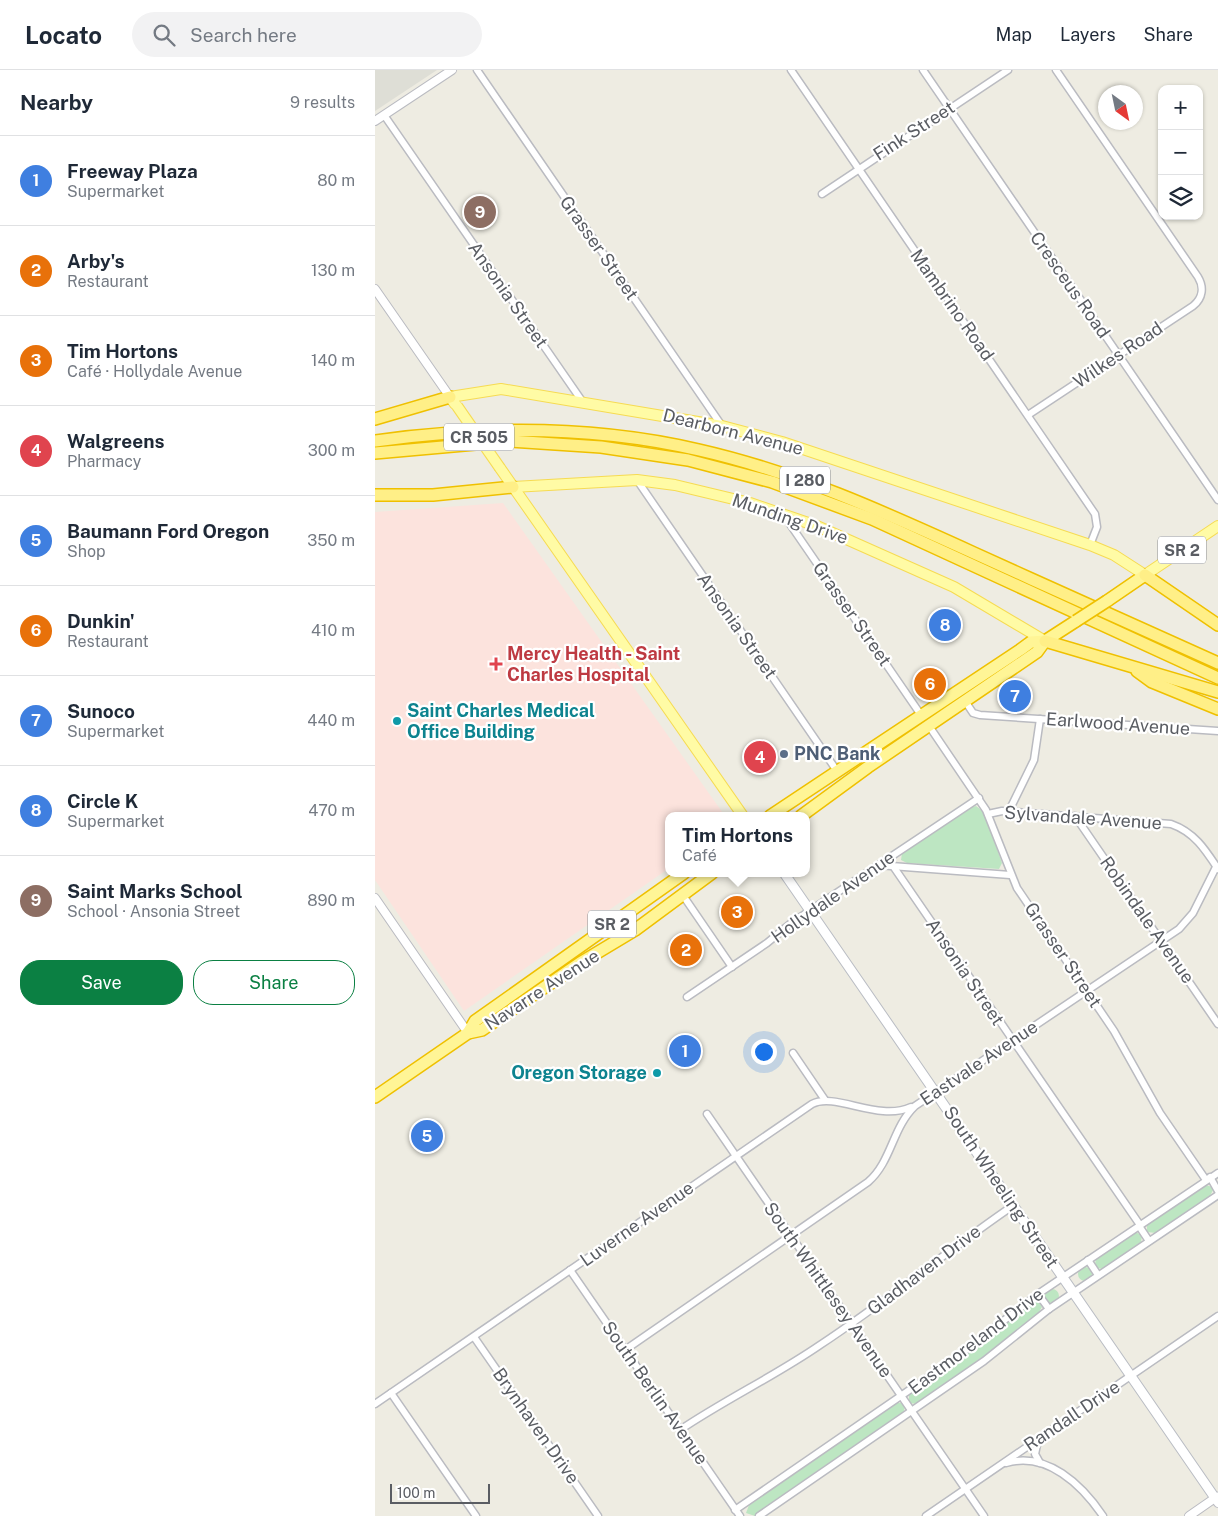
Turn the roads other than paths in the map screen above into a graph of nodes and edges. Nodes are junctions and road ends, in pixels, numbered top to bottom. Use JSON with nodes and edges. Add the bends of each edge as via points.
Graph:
{"nodes":[{"id":1,"x":451,"y":70,"type":"edge"},
{"id":2,"x":477,"y":70,"type":"edge"},
{"id":3,"x":791,"y":70,"type":"edge"},
{"id":4,"x":923,"y":70,"type":"edge"},
{"id":5,"x":1008,"y":70,"type":"edge"},
{"id":6,"x":1056,"y":70,"type":"edge"},
{"id":7,"x":949,"y":108,"type":"junction"},
{"id":8,"x":384,"y":115,"type":"junction"},
{"id":9,"x":375,"y":121,"type":"edge"},
{"id":10,"x":858,"y":168,"type":"junction"},
{"id":11,"x":822,"y":194,"type":"dead end"},
{"id":12,"x":375,"y":289,"type":"edge"},
{"id":13,"x":1118,"y":354,"type":"junction"},
{"id":14,"x":582,"y":401,"type":"junction"},
{"id":15,"x":454,"y":402,"type":"junction"},
{"id":16,"x":1028,"y":415,"type":"junction"},
{"id":17,"x":375,"y":419,"type":"edge"},
{"id":18,"x":722,"y":426,"type":"junction"},
{"id":19,"x":375,"y":442,"type":"edge"},
{"id":20,"x":375,"y":453,"type":"edge"},
{"id":21,"x":637,"y":480,"type":"junction"},
{"id":22,"x":513,"y":487,"type":"junction"},
{"id":23,"x":375,"y":495,"type":"edge"},
{"id":24,"x":1218,"y":500,"type":"edge"},
{"id":25,"x":782,"y":513,"type":"junction"},
{"id":26,"x":1218,"y":526,"type":"edge"},
{"id":27,"x":1090,"y":545,"type":"junction"},
{"id":28,"x":1145,"y":575,"type":"junction"},
{"id":29,"x":1218,"y":625,"type":"edge"},
{"id":30,"x":1045,"y":641,"type":"junction"},
{"id":31,"x":1004,"y":660,"type":"junction"},
{"id":32,"x":1218,"y":663,"type":"edge"},
{"id":33,"x":1133,"y":668,"type":"junction"},
{"id":34,"x":1218,"y":678,"type":"edge"},
{"id":35,"x":958,"y":691,"type":"junction"},
{"id":36,"x":1218,"y":692,"type":"edge"},
{"id":37,"x":965,"y":701,"type":"junction"},
{"id":38,"x":1218,"y":709,"type":"edge"},
{"id":39,"x":950,"y":712,"type":"junction"},
{"id":40,"x":921,"y":715,"type":"junction"},
{"id":41,"x":1041,"y":719,"type":"junction"},
{"id":42,"x":930,"y":726,"type":"junction"},
{"id":43,"x":1218,"y":731,"type":"edge"},
{"id":44,"x":837,"y":771,"type":"junction"},
{"id":45,"x":979,"y":798,"type":"junction"},
{"id":46,"x":1009,"y":811,"type":"junction"},
{"id":47,"x":740,"y":812,"type":"edge"},
{"id":48,"x":776,"y":812,"type":"edge"},
{"id":49,"x":807,"y":812,"type":"edge"},
{"id":50,"x":988,"y":814,"type":"junction"},
{"id":51,"x":1075,"y":816,"type":"junction"},
{"id":52,"x":878,"y":865,"type":"junction"},
{"id":53,"x":893,"y":866,"type":"junction"},
{"id":54,"x":1217,"y":868,"type":"edge"},
{"id":55,"x":1010,"y":875,"type":"junction"},
{"id":56,"x":679,"y":877,"type":"edge"},
{"id":57,"x":706,"y":877,"type":"edge"},
{"id":58,"x":787,"y":877,"type":"edge"},
{"id":59,"x":669,"y":884,"type":"junction"},
{"id":60,"x":682,"y":894,"type":"junction"},
{"id":61,"x":375,"y":898,"type":"edge"},
{"id":62,"x":810,"y":911,"type":"junction"},
{"id":63,"x":1161,"y":941,"type":"junction"},
{"id":64,"x":600,"y":953,"type":"junction"},
{"id":65,"x":557,"y":964,"type":"junction"},
{"id":66,"x":733,"y":967,"type":"junction"},
{"id":67,"x":1087,"y":990,"type":"junction"},
{"id":68,"x":687,"y":997,"type":"dead end"},
{"id":69,"x":520,"y":1004,"type":"junction"},
{"id":70,"x":1218,"y":1024,"type":"edge"},
{"id":71,"x":468,"y":1033,"type":"junction"},
{"id":72,"x":1012,"y":1040,"type":"junction"},
{"id":73,"x":793,"y":1053,"type":"dead end"},
{"id":74,"x":936,"y":1092,"type":"junction"},
{"id":75,"x":375,"y":1097,"type":"edge"},
{"id":76,"x":825,"y":1100,"type":"junction"},
{"id":77,"x":915,"y":1106,"type":"junction"},
{"id":78,"x":707,"y":1114,"type":"dead end"},
{"id":79,"x":736,"y":1156,"type":"junction"},
{"id":80,"x":1218,"y":1174,"type":"edge"},
{"id":81,"x":1208,"y":1179,"type":"junction"},
{"id":82,"x":1218,"y":1193,"type":"edge"},
{"id":83,"x":1013,"y":1204,"type":"junction"},
{"id":84,"x":1139,"y":1226,"type":"junction"},
{"id":85,"x":791,"y":1236,"type":"junction"},
{"id":86,"x":1149,"y":1241,"type":"junction"},
{"id":87,"x":1088,"y":1260,"type":"junction"},
{"id":88,"x":570,"y":1270,"type":"junction"},
{"id":89,"x":1098,"y":1276,"type":"junction"},
{"id":90,"x":1063,"y":1277,"type":"junction"},
{"id":91,"x":1073,"y":1292,"type":"junction"},
{"id":92,"x":1038,"y":1294,"type":"junction"},
{"id":93,"x":1049,"y":1309,"type":"junction"},
{"id":94,"x":1218,"y":1316,"type":"edge"},
{"id":95,"x":851,"y":1324,"type":"junction"},
{"id":96,"x":474,"y":1337,"type":"junction"},
{"id":97,"x":625,"y":1350,"type":"junction"},
{"id":98,"x":1131,"y":1376,"type":"junction"},
{"id":99,"x":391,"y":1393,"type":"junction"},
{"id":100,"x":901,"y":1396,"type":"junction"},
{"id":101,"x":375,"y":1404,"type":"edge"},
{"id":102,"x":912,"y":1411,"type":"junction"},
{"id":103,"x":680,"y":1430,"type":"junction"},
{"id":104,"x":1040,"y":1438,"type":"junction"},
{"id":105,"x":1044,"y":1464,"type":"junction"},
{"id":106,"x":1000,"y":1466,"type":"junction"},
{"id":107,"x":965,"y":1489,"type":"junction"},
{"id":108,"x":1217,"y":1499,"type":"edge"},
{"id":109,"x":738,"y":1513,"type":"edge"},
{"id":110,"x":930,"y":1514,"type":"edge"},
{"id":111,"x":476,"y":1516,"type":"edge"},
{"id":112,"x":598,"y":1516,"type":"edge"},
{"id":113,"x":759,"y":1516,"type":"edge"},
{"id":114,"x":984,"y":1516,"type":"edge"},
{"id":115,"x":1103,"y":1516,"type":"edge"},
{"id":116,"x":1189,"y":1516,"type":"edge"}],
"edges":[{"from":1,"to":8,"type":"street"},
{"from":2,"to":18,"type":"street","name":"Grasser Street"},
{"from":3,"to":10,"type":"street","name":"Mambrino Road"},
{"from":4,"to":7,"type":"street","name":"Cresceus Road"},
{"from":5,"to":7,"type":"street","name":"Fink Street"},
{"from":6,"to":13,"type":"street","name":"Wilkes Road","via":[[1199,277],[1202,290],[1200,299],[1193,306]]},
{"from":7,"to":10,"type":"street","name":"Fink Street"},
{"from":7,"to":13,"type":"street","name":"Cresceus Road"},
{"from":8,"to":9,"type":"street"},
{"from":8,"to":14,"type":"street","name":"Ansonia Street"},
{"from":10,"to":11,"type":"street","name":"Fink Street"},
{"from":10,"to":16,"type":"street","name":"Mambrino Road"},
{"from":12,"to":15,"type":"street","number":"CR 505"},
{"from":13,"to":16,"type":"street","name":"Wilkes Road"},
{"from":13,"to":24,"type":"street","name":"Cresceus Road"},
{"from":14,"to":15,"type":"main road","name":"Dearborn Avenue","via":[[501,389]]},
{"from":14,"to":18,"type":"main road","name":"Dearborn Avenue"},
{"from":15,"to":17,"type":"highway"},
{"from":15,"to":22,"type":"main road","number":"CR 505","bridge":true},
{"from":16,"to":27,"type":"street","name":"Mambrino Road","via":[[1095,514],[1097,527]]},
{"from":18,"to":27,"type":"main road","name":"Dearborn Avenue","via":[[782,442]]},
{"from":19,"to":32,"type":"highway","number":"I 280","via":[[478,430],[558,431],[636,438],[717,454],[795,476],[883,510]]},
{"from":20,"to":34,"type":"highway","number":"I 280","via":[[510,441],[601,447],[688,460],[773,482],[872,519]]},
{"from":21,"to":22,"type":"main road","name":"Munding Drive"},
{"from":21,"to":25,"type":"main road","name":"Munding Drive","via":[[675,485]]},
{"from":21,"to":44,"type":"street","name":"Ansonia Street"},
{"from":22,"to":23,"type":"highway","via":[[433,495]]},
{"from":22,"to":47,"type":"main road","number":"CR 505"},
{"from":25,"to":30,"type":"main road","name":"Munding Drive","via":[[855,541],[954,587]]},
{"from":25,"to":40,"type":"street","name":"Grasser Street"},
{"from":26,"to":28,"type":"main road","number":"SR 2"},
{"from":27,"to":28,"type":"main road","name":"Dearborn Avenue"},
{"from":28,"to":29,"type":"highway"},
{"from":28,"to":30,"type":"highway","number":"SR 2","bridge":true},
{"from":30,"to":31,"type":"highway","number":"SR 2","via":[[1031,642]]},
{"from":30,"to":33,"type":"highway"},
{"from":30,"to":37,"type":"highway","number":"SR 2","via":[[1037,652]]},
{"from":31,"to":35,"type":"highway","number":"SR 2"},
{"from":31,"to":39,"type":"highway","via":[[1004,668],[966,694]]},
{"from":33,"to":36,"type":"highway"},
{"from":33,"to":38,"type":"highway","via":[[1152,682]]},
{"from":35,"to":40,"type":"highway","number":"SR 2"},
{"from":35,"to":42,"type":"highway","via":[[929,717]]},
{"from":37,"to":39,"type":"highway","number":"SR 2"},
{"from":37,"to":41,"type":"street","name":"Earlwood Avenue","via":[[976,714]]},
{"from":39,"to":42,"type":"highway","number":"SR 2"},
{"from":40,"to":44,"type":"highway","number":"SR 2"},
{"from":41,"to":43,"type":"street","name":"Earlwood Avenue"},
{"from":41,"to":46,"type":"street","via":[[1035,760]]},
{"from":42,"to":45,"type":"street","name":"Grasser Street"},
{"from":42,"to":49,"type":"highway","number":"SR 2"},
{"from":44,"to":48,"type":"highway","number":"SR 2"},
{"from":45,"to":50,"type":"street","name":"Grasser Street"},
{"from":45,"to":52,"type":"street","name":"Hollydale Avenue"},
{"from":46,"to":50,"type":"street","name":"Sylvandale Avenue"},
{"from":46,"to":51,"type":"street","name":"Sylvandale Avenue"},
{"from":50,"to":55,"type":"street","name":"Grasser Street"},
{"from":51,"to":54,"type":"street","name":"Sylvandale Avenue","via":[[1171,824],[1195,838]]},
{"from":51,"to":63,"type":"street","name":"Robindale Avenue"},
{"from":52,"to":53,"type":"street"},
{"from":52,"to":62,"type":"street","name":"Hollydale Avenue"},
{"from":53,"to":55,"type":"street"},
{"from":53,"to":72,"type":"street","name":"Ansonia Street"},
{"from":54,"to":63,"type":"street","name":"Eastvale Avenue","via":[[1191,916]]},
{"from":55,"to":67,"type":"street","name":"Grasser Street"},
{"from":56,"to":59,"type":"highway","name":"Navarre Avenue","number":"SR 2"},
{"from":57,"to":60,"type":"highway","name":"Navarre Avenue","number":"SR 2"},
{"from":58,"to":62,"type":"main road","name":"South Wheeling Street"},
{"from":59,"to":64,"type":"highway","via":[[654,902],[597,943]]},
{"from":59,"to":65,"type":"highway","name":"Navarre Avenue","number":"SR 2"},
{"from":60,"to":64,"type":"highway","name":"Navarre Avenue","number":"SR 2"},
{"from":60,"to":66,"type":"street"},
{"from":61,"to":71,"type":"street"},
{"from":62,"to":66,"type":"street","name":"Hollydale Avenue"},
{"from":62,"to":74,"type":"main road","name":"South Wheeling Street"},
{"from":63,"to":67,"type":"street","name":"Eastvale Avenue"},
{"from":63,"to":70,"type":"street","name":"Robindale Avenue"},
{"from":64,"to":69,"type":"highway","name":"Navarre Avenue","number":"SR 2"},
{"from":65,"to":69,"type":"highway","via":[[556,973]]},
{"from":65,"to":71,"type":"highway","name":"Navarre Avenue","number":"SR 2","via":[[475,1020]]},
{"from":66,"to":68,"type":"street","name":"Hollydale Avenue"},
{"from":67,"to":72,"type":"street","name":"Eastvale Avenue"},
{"from":67,"to":81,"type":"street","name":"Grasser Street","via":[[1122,1044],[1160,1113]]},
{"from":69,"to":71,"type":"highway","name":"Navarre Avenue","number":"SR 2","via":[[482,1030]]},
{"from":71,"to":75,"type":"highway","name":"Navarre Avenue","number":"SR 2"},
{"from":72,"to":74,"type":"street","name":"Eastvale Avenue"},
{"from":72,"to":84,"type":"street","name":"Ansonia Street"},
{"from":73,"to":76,"type":"street"},
{"from":74,"to":77,"type":"street","name":"Eastvale Avenue"},
{"from":74,"to":83,"type":"main road","name":"South Wheeling Street"},
{"from":76,"to":77,"type":"street","via":[[887,1112]]},
{"from":76,"to":79,"type":"street","name":"Luverne Avenue","via":[[808,1106]]},
{"from":77,"to":85,"type":"street","name":"Eastvale Avenue","via":[[901,1122],[888,1156],[873,1178]]},
{"from":78,"to":79,"type":"street","name":"South Whittlesey Avenue"},
{"from":79,"to":85,"type":"street","name":"South Whittlesey Avenue"},
{"from":79,"to":88,"type":"street","name":"Luverne Avenue"},
{"from":80,"to":81,"type":"street","name":"Eastmoreland Drive"},
{"from":81,"to":82,"type":"street","name":"Grasser Street"},
{"from":81,"to":84,"type":"street","name":"Eastmoreland Drive"},
{"from":82,"to":86,"type":"street","name":"Eastmoreland Drive"},
{"from":83,"to":90,"type":"main road","name":"South Wheeling Street"},
{"from":83,"to":95,"type":"street","name":"Gladhaven Drive"},
{"from":84,"to":86,"type":"street","name":"Ansonia Street"},
{"from":84,"to":87,"type":"street","name":"Eastmoreland Drive"},
{"from":85,"to":95,"type":"street","name":"South Whittlesey Avenue"},
{"from":85,"to":97,"type":"street","name":"Eastvale Avenue"},
{"from":86,"to":89,"type":"street","name":"Eastmoreland Drive"},
{"from":87,"to":89,"type":"street"},
{"from":87,"to":90,"type":"street","name":"Eastmoreland Drive"},
{"from":88,"to":96,"type":"street","name":"Luverne Avenue"},
{"from":88,"to":97,"type":"street","name":"South Berlin Avenue"},
{"from":89,"to":91,"type":"street","name":"Eastmoreland Drive"},
{"from":90,"to":91,"type":"main road","name":"South Wheeling Street"},
{"from":90,"to":92,"type":"street","name":"Eastmoreland Drive"},
{"from":91,"to":93,"type":"street","name":"Eastmoreland Drive"},
{"from":91,"to":98,"type":"main road","name":"South Wheeling Street"},
{"from":92,"to":93,"type":"street"},
{"from":92,"to":100,"type":"street","name":"Eastmoreland Drive"},
{"from":93,"to":102,"type":"street","name":"Eastmoreland Drive","via":[[984,1361]]},
{"from":94,"to":98,"type":"street","name":"Randall Drive"},
{"from":95,"to":100,"type":"street","name":"South Whittlesey Avenue"},
{"from":95,"to":103,"type":"street","name":"Gladhaven Drive"},
{"from":96,"to":99,"type":"street","name":"Luverne Avenue"},
{"from":96,"to":112,"type":"street","name":"Brynhaven Drive"},
{"from":97,"to":103,"type":"street","name":"South Berlin Avenue"},
{"from":98,"to":104,"type":"street","name":"Randall Drive"},
{"from":98,"to":108,"type":"main road","name":"South Wheeling Street"},
{"from":99,"to":101,"type":"street","name":"Luverne Avenue"},
{"from":99,"to":111,"type":"street"},
{"from":100,"to":102,"type":"street","name":"South Whittlesey Avenue"},
{"from":100,"to":109,"type":"street","name":"Eastmoreland Drive"},
{"from":102,"to":107,"type":"street","name":"South Whittlesey Avenue"},
{"from":102,"to":113,"type":"street","name":"Eastmoreland Drive"},
{"from":103,"to":109,"type":"street","name":"South Berlin Avenue"},
{"from":104,"to":105,"type":"street","via":[[1035,1454]]},
{"from":104,"to":106,"type":"street","name":"Randall Drive"},
{"from":105,"to":106,"type":"street","via":[[1023,1460]]},
{"from":105,"to":115,"type":"street","via":[[1080,1486]]},
{"from":106,"to":107,"type":"street","name":"Randall Drive"},
{"from":107,"to":110,"type":"street","name":"Randall Drive"},
{"from":107,"to":114,"type":"street","name":"South Whittlesey Avenue"},
{"from":108,"to":116,"type":"street"}]}
